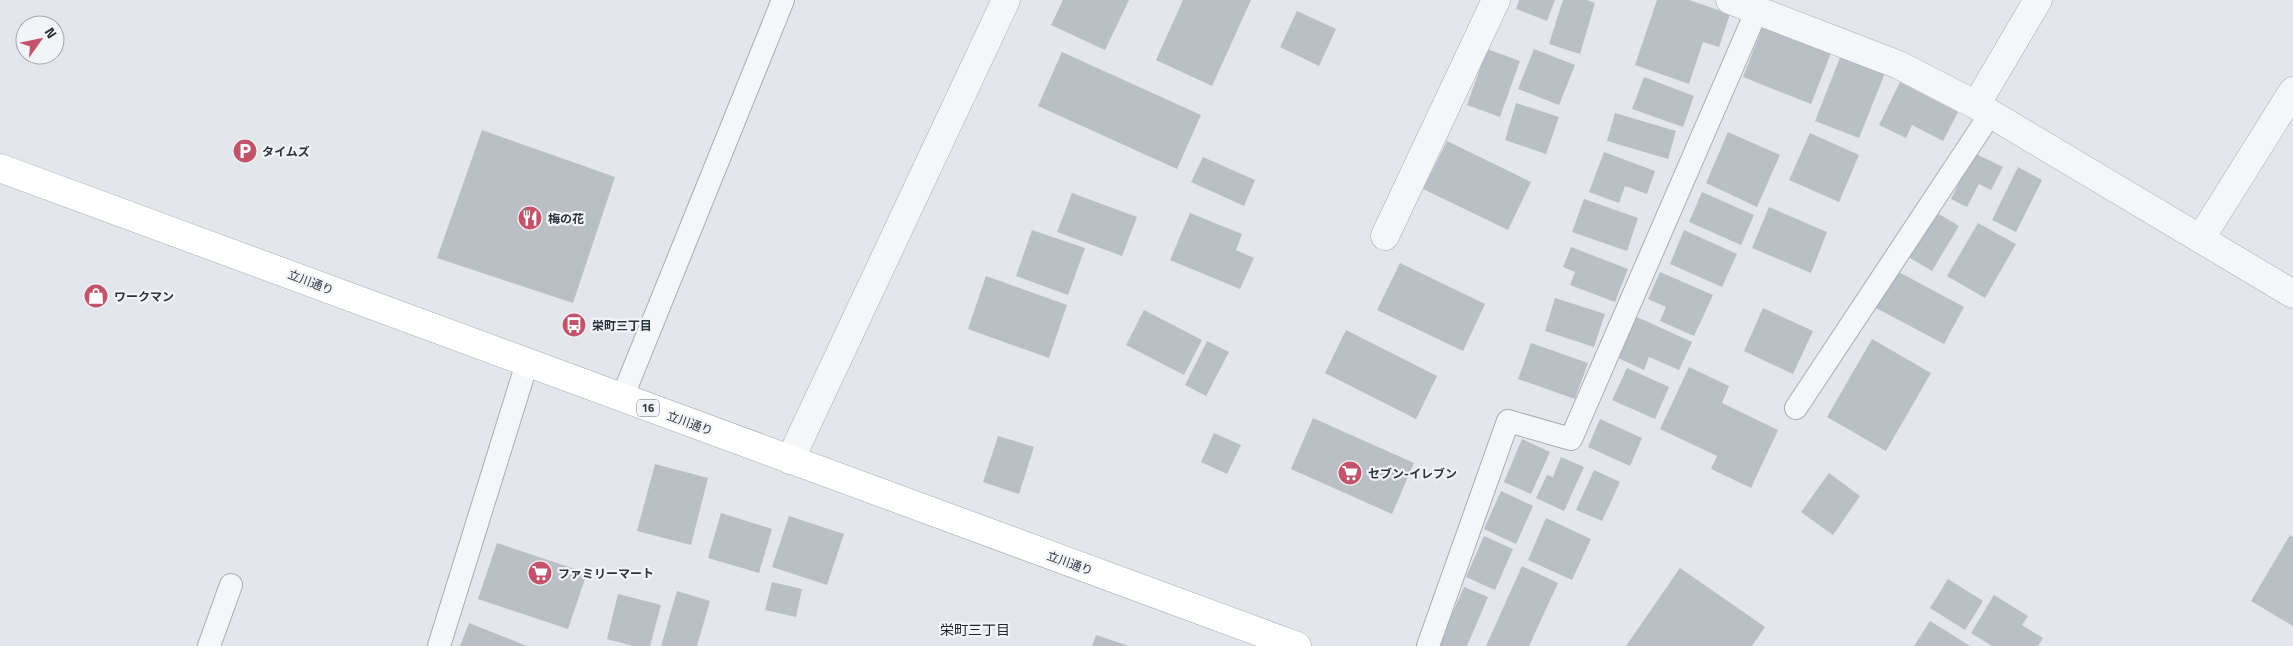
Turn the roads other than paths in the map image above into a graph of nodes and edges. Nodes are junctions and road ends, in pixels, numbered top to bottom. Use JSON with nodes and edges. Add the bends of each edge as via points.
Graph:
{"nodes":[{"id":1,"x":783,"y":0,"type":"edge"},
{"id":2,"x":1006,"y":0,"type":"edge"},
{"id":3,"x":1496,"y":0,"type":"edge"},
{"id":4,"x":1730,"y":0,"type":"edge"},
{"id":5,"x":2038,"y":0,"type":"edge"},
{"id":6,"x":1757,"y":10,"type":"junction"},
{"id":7,"x":2293,"y":91,"type":"edge"},
{"id":8,"x":1984,"y":109,"type":"junction"},
{"id":9,"x":0,"y":168,"type":"edge"},
{"id":10,"x":1385,"y":236,"type":"dead end"},
{"id":11,"x":2201,"y":238,"type":"junction"},
{"id":12,"x":2293,"y":294,"type":"edge"},
{"id":13,"x":527,"y":362,"type":"junction"},
{"id":14,"x":622,"y":398,"type":"junction"},
{"id":15,"x":1796,"y":408,"type":"dead end"},
{"id":16,"x":790,"y":460,"type":"junction"},
{"id":17,"x":231,"y":585,"type":"dead end"},
{"id":18,"x":209,"y":646,"type":"edge"},
{"id":19,"x":439,"y":646,"type":"edge"},
{"id":20,"x":1297,"y":646,"type":"edge"},
{"id":21,"x":1428,"y":646,"type":"edge"}],
"edges":[{"from":1,"to":14,"type":"lane"},
{"from":2,"to":16,"type":"street"},
{"from":3,"to":10,"type":"street"},
{"from":4,"to":6,"type":"street"},
{"from":5,"to":8,"type":"street"},
{"from":6,"to":8,"type":"street","via":[[1899,65]]},
{"from":6,"to":21,"type":"lane","via":[[1571,439],[1508,421]]},
{"from":7,"to":11,"type":"street"},
{"from":8,"to":11,"type":"street"},
{"from":8,"to":15,"type":"lane"},
{"from":9,"to":13,"type":"main road","name":"立川通り","number":"16"},
{"from":11,"to":12,"type":"street"},
{"from":13,"to":14,"type":"main road","name":"立川通り","number":"16"},
{"from":13,"to":19,"type":"lane"},
{"from":14,"to":16,"type":"main road","name":"立川通り","number":"16"},
{"from":16,"to":20,"type":"main road","name":"立川通り","number":"16"},
{"from":17,"to":18,"type":"lane"}]}
